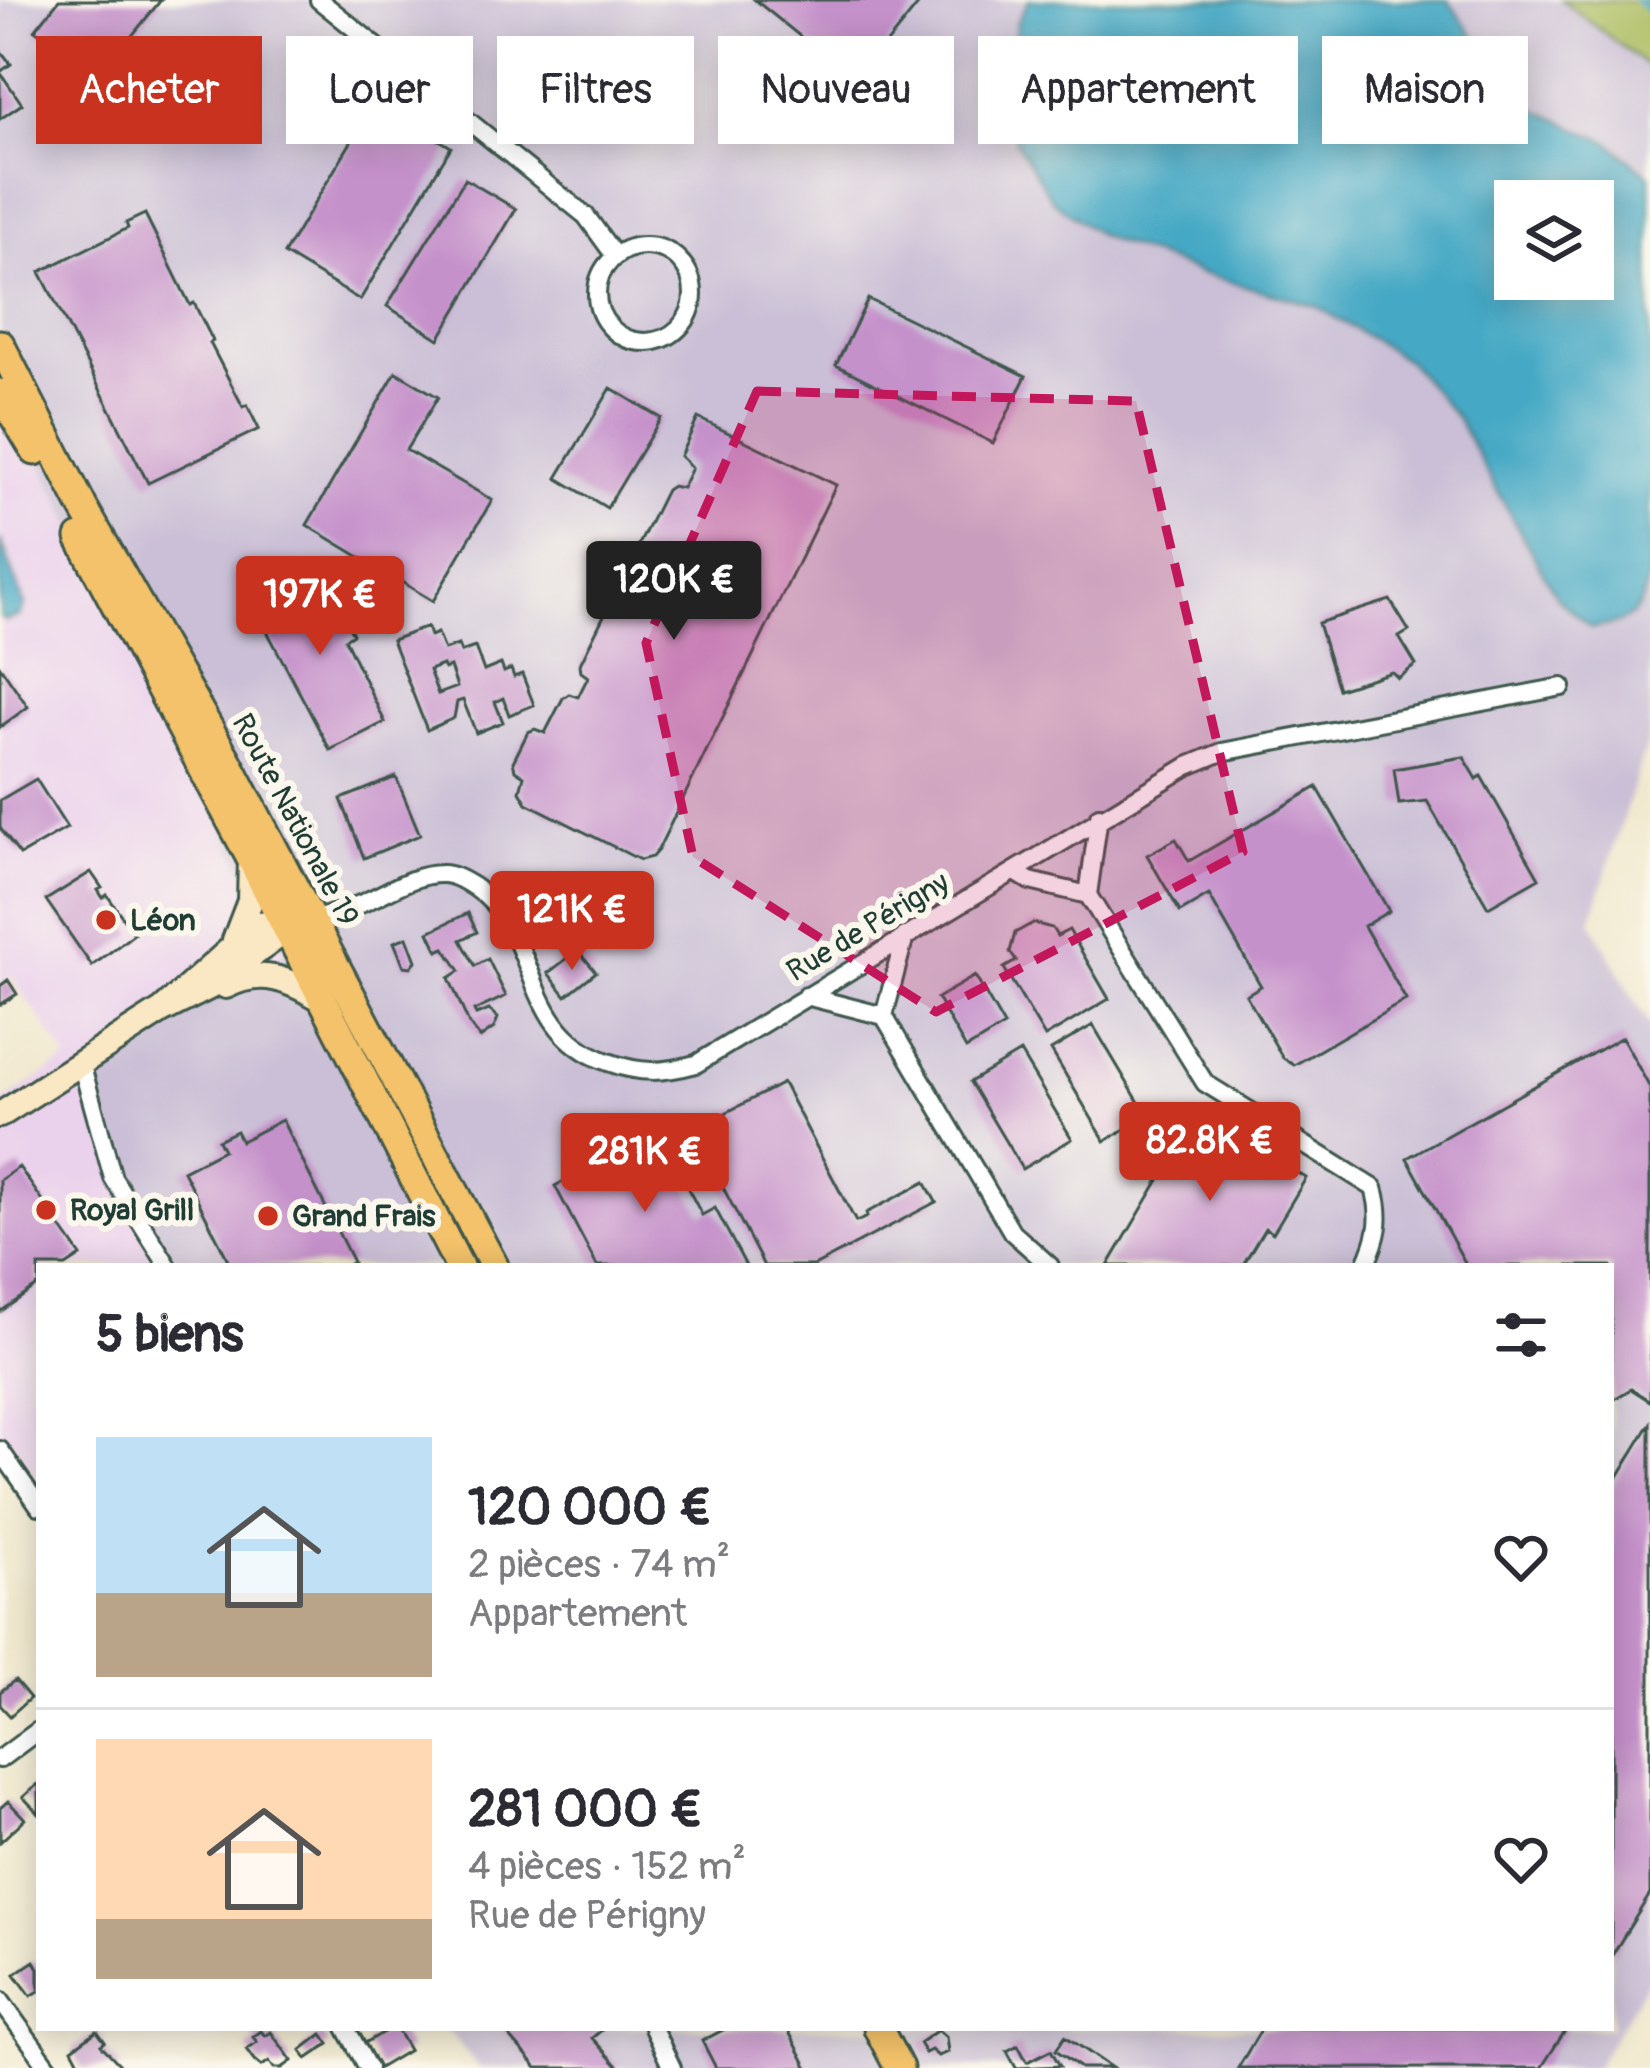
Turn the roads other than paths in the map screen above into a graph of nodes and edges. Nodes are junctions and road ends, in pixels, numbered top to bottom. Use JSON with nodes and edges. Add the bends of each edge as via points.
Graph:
{"nodes":[{"id":1,"x":319,"y":0,"type":"edge"},
{"id":2,"x":615,"y":256,"type":"junction"},
{"id":3,"x":0,"y":344,"type":"edge"},
{"id":4,"x":0,"y":393,"type":"edge"},
{"id":5,"x":1562,"y":687,"type":"dead end"},
{"id":6,"x":1100,"y":816,"type":"junction"},
{"id":7,"x":251,"y":859,"type":"junction"},
{"id":8,"x":1016,"y":872,"type":"junction"},
{"id":9,"x":1088,"y":895,"type":"junction"},
{"id":10,"x":299,"y":925,"type":"junction"},
{"id":11,"x":905,"y":936,"type":"junction"},
{"id":12,"x":227,"y":952,"type":"junction"},
{"id":13,"x":806,"y":995,"type":"junction"},
{"id":14,"x":322,"y":999,"type":"junction"},
{"id":15,"x":163,"y":1010,"type":"junction"},
{"id":16,"x":884,"y":1016,"type":"junction"},
{"id":17,"x":81,"y":1063,"type":"junction"},
{"id":18,"x":0,"y":1115,"type":"edge"},
{"id":19,"x":167,"y":1263,"type":"edge"},
{"id":20,"x":457,"y":1263,"type":"edge"},
{"id":21,"x":492,"y":1263,"type":"edge"},
{"id":22,"x":1047,"y":1263,"type":"edge"},
{"id":23,"x":1366,"y":1263,"type":"edge"},
{"id":24,"x":0,"y":1450,"type":"edge"},
{"id":25,"x":36,"y":1502,"type":"edge"},
{"id":26,"x":36,"y":1732,"type":"edge"},
{"id":27,"x":0,"y":1759,"type":"edge"},
{"id":28,"x":0,"y":2000,"type":"edge"},
{"id":29,"x":348,"y":2031,"type":"edge"},
{"id":30,"x":654,"y":2031,"type":"edge"},
{"id":31,"x":880,"y":2031,"type":"edge"},
{"id":32,"x":49,"y":2068,"type":"edge"},
{"id":33,"x":368,"y":2068,"type":"edge"},
{"id":34,"x":672,"y":2068,"type":"edge"},
{"id":35,"x":899,"y":2068,"type":"edge"}],
"edges":[{"from":1,"to":2,"type":"street","via":[[586,216]]},
{"from":2,"to":2,"type":"street","via":[[597,285],[603,319],[636,341],[674,332],[693,298],[680,261],[644,246]]},
{"from":3,"to":10,"type":"main road","name":"Route Nationale 19","via":[[227,760]]},
{"from":4,"to":7,"type":"main road","name":"Route Nationale 19"},
{"from":5,"to":6,"type":"street","name":"Rue de Périgny","via":[[1222,752]]},
{"from":6,"to":8,"type":"street","name":"Rue de Périgny"},
{"from":6,"to":9,"type":"street"},
{"from":7,"to":10,"type":"main road","name":"Route Nationale 19"},
{"from":7,"to":12,"type":"street","via":[[250,901]]},
{"from":8,"to":9,"type":"street"},
{"from":8,"to":11,"type":"street","name":"Rue de Périgny"},
{"from":9,"to":23,"type":"street","via":[[1204,1083],[1374,1188],[1382,1213]]},
{"from":10,"to":12,"type":"street","via":[[260,924]]},
{"from":10,"to":13,"type":"street","name":"Rue de Périgny","via":[[445,873],[489,897],[508,918],[560,1034],[584,1054],[656,1074],[697,1064]]},
{"from":10,"to":14,"type":"main road","name":"Route Nationale 19"},
{"from":10,"to":15,"type":"street"},
{"from":10,"to":21,"type":"main road","name":"Route Nationale 19"},
{"from":11,"to":13,"type":"street","name":"Rue de Périgny"},
{"from":11,"to":16,"type":"street"},
{"from":12,"to":15,"type":"street"},
{"from":13,"to":16,"type":"street"},
{"from":14,"to":15,"type":"street","via":[[295,982],[252,975],[195,1004]]},
{"from":14,"to":20,"type":"main road","name":"Route Nationale 19"},
{"from":15,"to":17,"type":"street"},
{"from":16,"to":22,"type":"street","via":[[1012,1232]]},
{"from":17,"to":18,"type":"street"},
{"from":17,"to":19,"type":"street","via":[[113,1178]]},
{"from":24,"to":25,"type":"street"},
{"from":26,"to":27,"type":"street"},
{"from":28,"to":32,"type":"street"},
{"from":29,"to":33,"type":"street"},
{"from":30,"to":34,"type":"street"},
{"from":31,"to":35,"type":"main road"}]}
